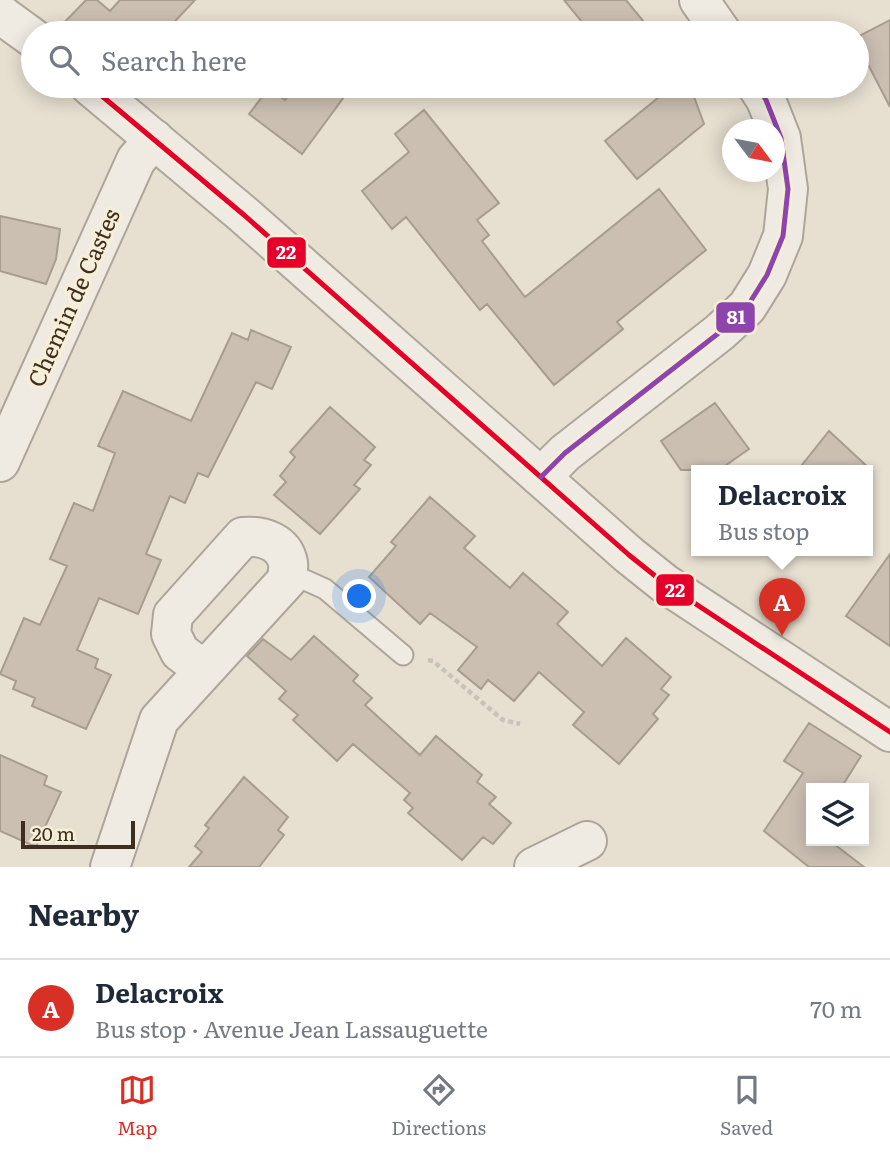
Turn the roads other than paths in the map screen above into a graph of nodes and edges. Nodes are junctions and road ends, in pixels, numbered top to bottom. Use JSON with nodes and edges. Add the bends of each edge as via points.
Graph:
{"nodes":[{"id":1,"x":699,"y":0,"type":"edge"},
{"id":2,"x":0,"y":15,"type":"edge"},
{"id":3,"x":714,"y":21,"type":"edge"},
{"id":4,"x":21,"y":30,"type":"edge"},
{"id":5,"x":104,"y":98,"type":"edge"},
{"id":6,"x":765,"y":98,"type":"edge"},
{"id":7,"x":154,"y":139,"type":"junction"},
{"id":8,"x":0,"y":462,"type":"edge"},
{"id":9,"x":541,"y":477,"type":"junction"},
{"id":10,"x":287,"y":580,"type":"junction"},
{"id":11,"x":403,"y":655,"type":"road end"},
{"id":12,"x":204,"y":670,"type":"junction"},
{"id":13,"x":890,"y":732,"type":"edge"},
{"id":14,"x":587,"y":841,"type":"dead end"},
{"id":15,"x":110,"y":867,"type":"edge"},
{"id":16,"x":534,"y":867,"type":"edge"}],
"edges":[{"from":1,"to":3,"type":"street"},
{"from":2,"to":4,"type":"street"},
{"from":5,"to":7,"type":"street"},
{"from":6,"to":9,"type":"street","via":[[781,138],[788,189],[783,236],[767,275],[747,307],[720,332],[565,453]]},
{"from":7,"to":8,"type":"street","name":"Chemin de Castes","via":[[136,160]]},
{"from":7,"to":9,"type":"street"},
{"from":9,"to":13,"type":"street","via":[[664,583]]},
{"from":10,"to":11,"type":"lane","via":[[305,580],[325,589]]},
{"from":10,"to":12,"type":"street"},
{"from":10,"to":12,"type":"street","via":[[289,564],[280,547],[268,540],[243,537],[173,615],[171,634],[180,652]]},
{"from":12,"to":15,"type":"street","via":[[159,720]]},
{"from":14,"to":16,"type":"street"}]}
